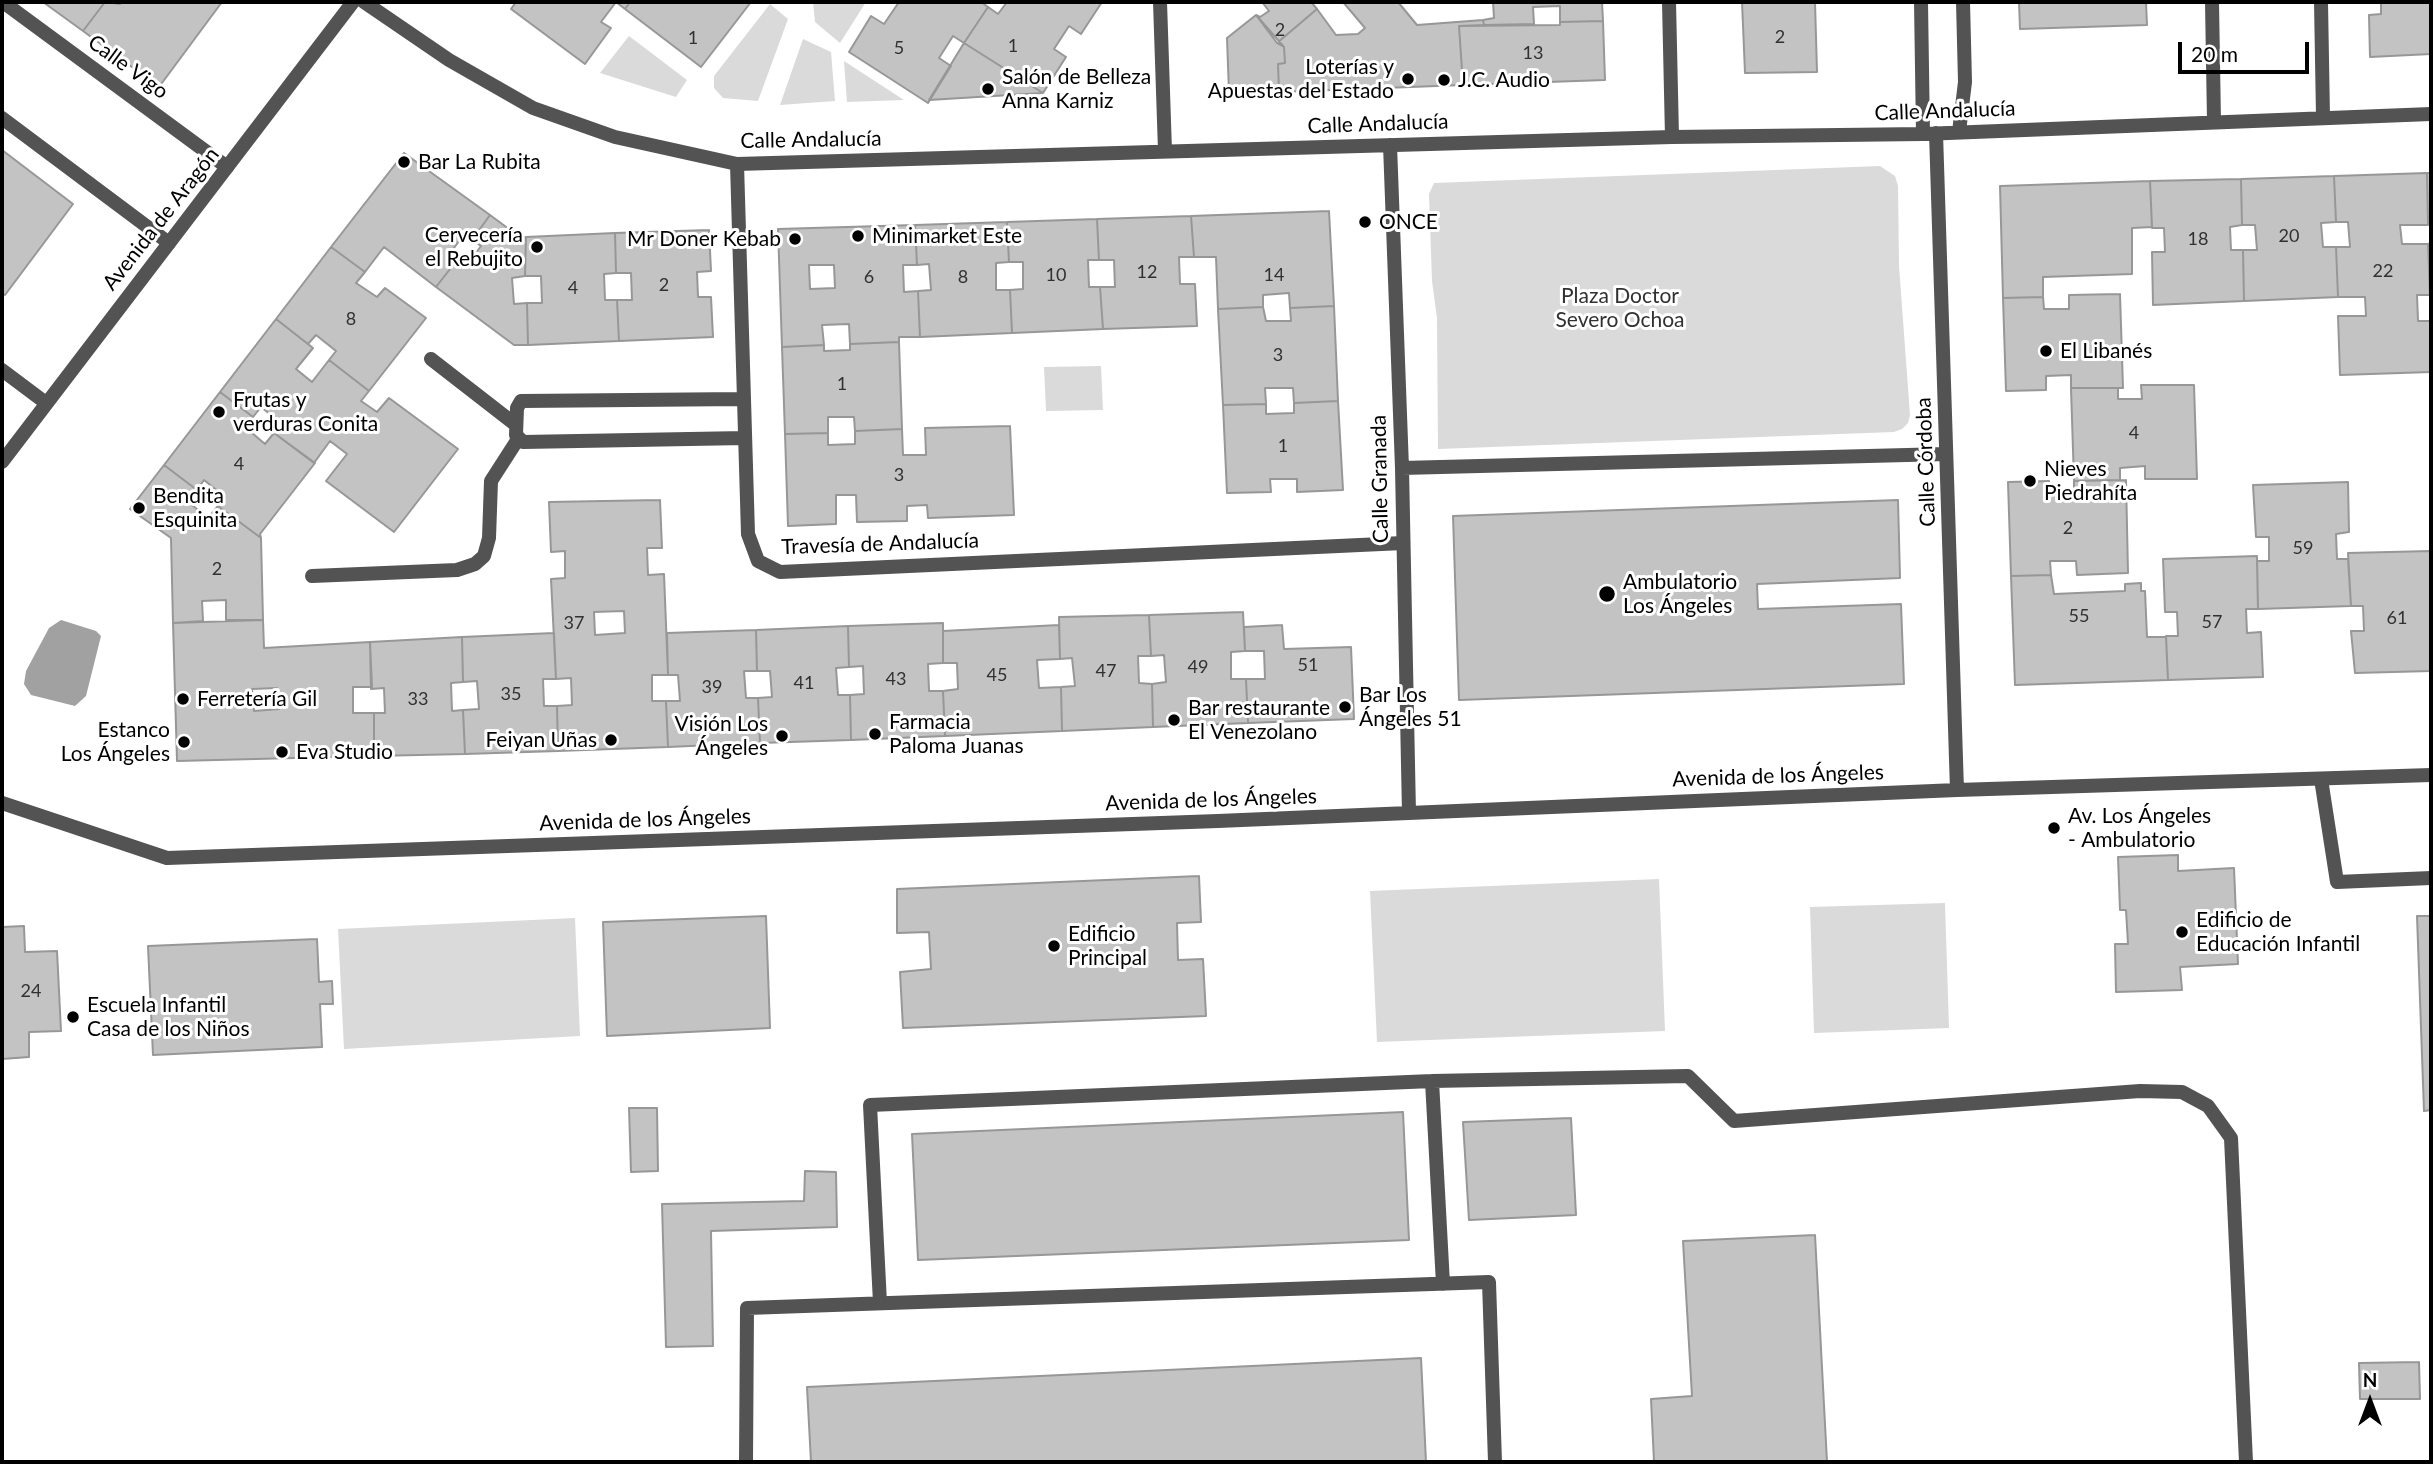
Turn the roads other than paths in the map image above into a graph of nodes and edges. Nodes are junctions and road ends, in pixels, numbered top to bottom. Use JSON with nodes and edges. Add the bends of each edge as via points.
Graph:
{"nodes":[{"id":1,"x":3,"y":2,"type":"edge"},
{"id":2,"x":354,"y":2,"type":"edge"},
{"id":3,"x":364,"y":2,"type":"edge"},
{"id":4,"x":1160,"y":2,"type":"edge"},
{"id":5,"x":1669,"y":2,"type":"edge"},
{"id":6,"x":1921,"y":2,"type":"edge"},
{"id":7,"x":1963,"y":2,"type":"edge"},
{"id":8,"x":2212,"y":2,"type":"edge"},
{"id":9,"x":2322,"y":2,"type":"edge"},
{"id":10,"x":2431,"y":114,"type":"edge"},
{"id":11,"x":2323,"y":117,"type":"junction"},
{"id":12,"x":2,"y":118,"type":"edge"},
{"id":13,"x":2214,"y":122,"type":"junction"},
{"id":14,"x":1959,"y":132,"type":"junction"},
{"id":15,"x":1929,"y":133,"type":"junction"},
{"id":16,"x":1672,"y":137,"type":"junction"},
{"id":17,"x":1390,"y":145,"type":"junction"},
{"id":18,"x":1166,"y":150,"type":"junction"},
{"id":19,"x":737,"y":164,"type":"junction"},
{"id":20,"x":227,"y":167,"type":"junction"},
{"id":21,"x":169,"y":243,"type":"junction"},
{"id":22,"x":431,"y":359,"type":"dead end"},
{"id":23,"x":2,"y":370,"type":"edge"},
{"id":24,"x":743,"y":398,"type":"junction"},
{"id":25,"x":46,"y":403,"type":"junction"},
{"id":26,"x":517,"y":432,"type":"junction"},
{"id":27,"x":745,"y":438,"type":"junction"},
{"id":28,"x":1946,"y":454,"type":"junction"},
{"id":29,"x":2,"y":461,"type":"edge"},
{"id":30,"x":1402,"y":468,"type":"junction"},
{"id":31,"x":1403,"y":543,"type":"junction"},
{"id":32,"x":313,"y":576,"type":"dead end"},
{"id":33,"x":2431,"y":775,"type":"edge"},
{"id":34,"x":2321,"y":779,"type":"junction"},
{"id":35,"x":1957,"y":790,"type":"junction"},
{"id":36,"x":2,"y":803,"type":"edge"},
{"id":37,"x":1409,"y":813,"type":"junction"},
{"id":38,"x":2431,"y":878,"type":"edge"},
{"id":39,"x":1432,"y":1081,"type":"junction"},
{"id":40,"x":1443,"y":1284,"type":"junction"},
{"id":41,"x":880,"y":1303,"type":"junction"},
{"id":42,"x":746,"y":1462,"type":"edge"},
{"id":43,"x":1495,"y":1462,"type":"edge"},
{"id":44,"x":2246,"y":1462,"type":"edge"}],
"edges":[{"from":1,"to":20,"type":"street","name":"Calle Vigo"},
{"from":2,"to":20,"type":"street","name":"Avenida de Aragón"},
{"from":3,"to":19,"type":"street","name":"Calle Andalucía","via":[[449,60],[533,108],[615,137]]},
{"from":4,"to":18,"type":"street"},
{"from":5,"to":16,"type":"street"},
{"from":6,"to":15,"type":"street","name":"Calle Córdoba"},
{"from":7,"to":14,"type":"street","via":[[1965,82]]},
{"from":8,"to":13,"type":"street"},
{"from":9,"to":11,"type":"street"},
{"from":10,"to":11,"type":"street","name":"Calle Andalucía"},
{"from":11,"to":13,"type":"street","name":"Calle Andalucía"},
{"from":12,"to":21,"type":"street"},
{"from":13,"to":14,"type":"street","name":"Calle Andalucía"},
{"from":14,"to":15,"type":"street","name":"Calle Andalucía"},
{"from":15,"to":16,"type":"street","name":"Calle Andalucía"},
{"from":15,"to":28,"type":"street","name":"Calle Córdoba"},
{"from":16,"to":17,"type":"street","name":"Calle Andalucía"},
{"from":17,"to":18,"type":"street","name":"Calle Andalucía"},
{"from":17,"to":30,"type":"street","name":"Calle Granada"},
{"from":18,"to":19,"type":"street","name":"Calle Andalucía"},
{"from":19,"to":24,"type":"street","name":"Travesía de Andalucía"},
{"from":20,"to":21,"type":"street","name":"Avenida de Aragón"},
{"from":21,"to":25,"type":"street","name":"Avenida de Aragón"},
{"from":22,"to":26,"type":"street"},
{"from":23,"to":25,"type":"street"},
{"from":24,"to":26,"type":"street","via":[[521,401],[517,404]]},
{"from":24,"to":27,"type":"street","name":"Travesía de Andalucía"},
{"from":25,"to":29,"type":"street","name":"Avenida de Aragón"},
{"from":26,"to":27,"type":"street","via":[[523,442]]},
{"from":26,"to":32,"type":"street","via":[[491,481],[489,538],[484,556],[475,564],[457,570]]},
{"from":27,"to":31,"type":"street","name":"Travesía de Andalucía","via":[[748,534],[758,561],[780,572]]},
{"from":28,"to":30,"type":"street"},
{"from":28,"to":35,"type":"street","name":"Calle Córdoba"},
{"from":30,"to":31,"type":"street","name":"Calle Granada"},
{"from":31,"to":37,"type":"street","name":"Calle Granada"},
{"from":33,"to":34,"type":"street","name":"Avenida de los Ángeles"},
{"from":34,"to":35,"type":"street","name":"Avenida de los Ángeles"},
{"from":34,"to":38,"type":"street","via":[[2337,882]]},
{"from":35,"to":37,"type":"street","name":"Avenida de los Ángeles"},
{"from":36,"to":37,"type":"street","name":"Avenida de los Ángeles","via":[[167,858]]},
{"from":39,"to":40,"type":"street"},
{"from":39,"to":41,"type":"street","via":[[870,1105]]},
{"from":39,"to":44,"type":"street","via":[[1688,1076],[1734,1121],[2140,1091],[2182,1092],[2208,1106],[2231,1138]]},
{"from":40,"to":41,"type":"street"},
{"from":40,"to":43,"type":"street","via":[[1489,1282]]},
{"from":41,"to":42,"type":"street","via":[[747,1308]]}]}
